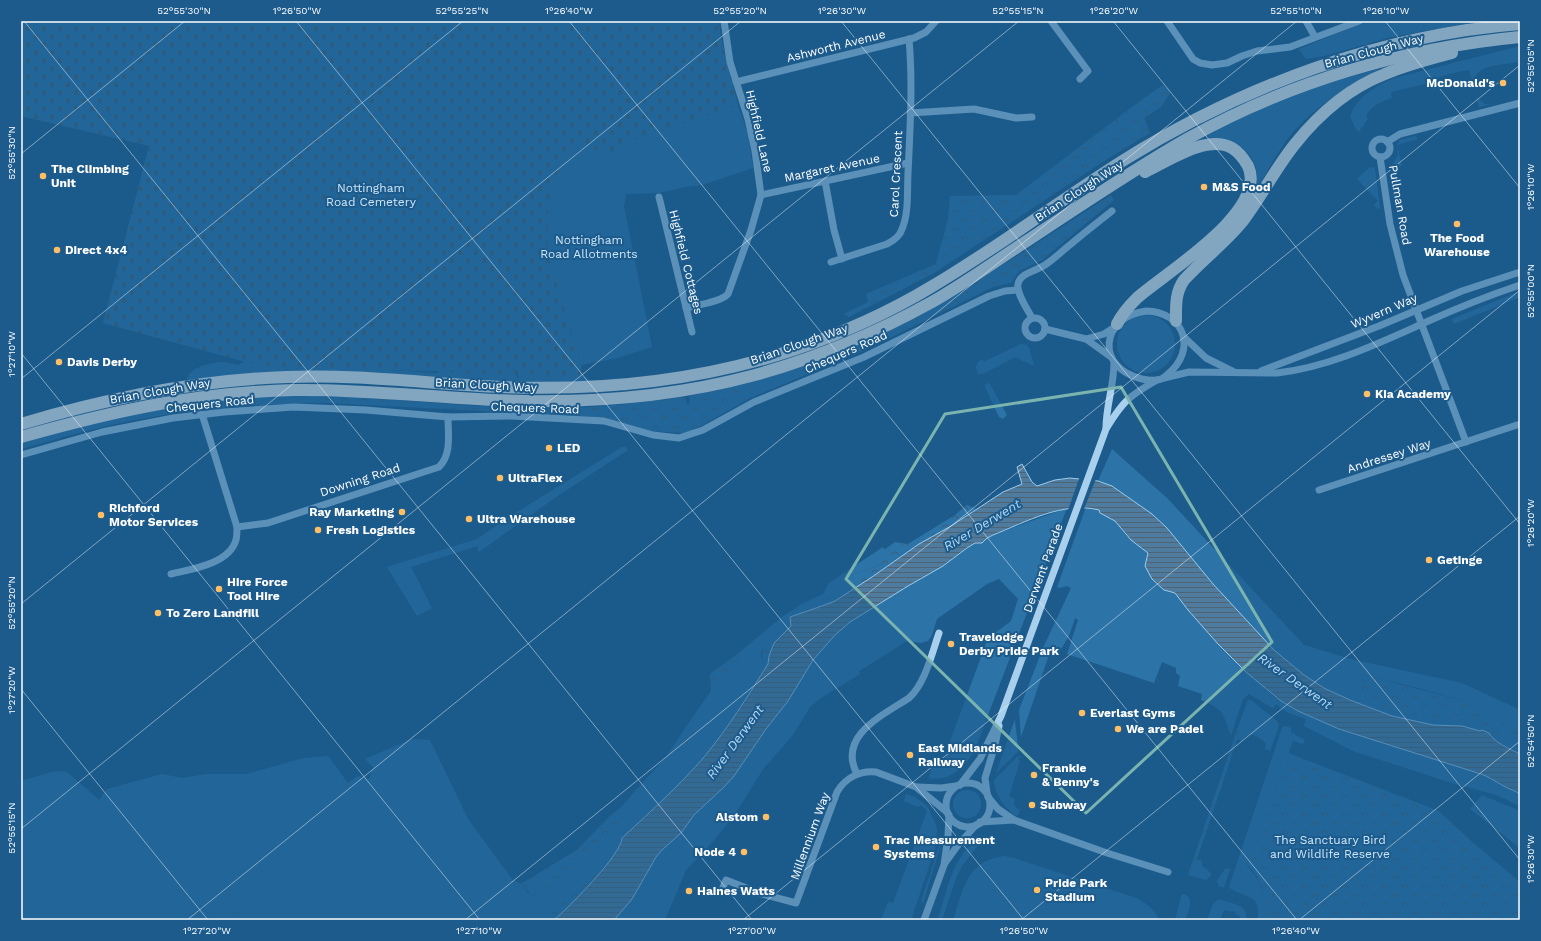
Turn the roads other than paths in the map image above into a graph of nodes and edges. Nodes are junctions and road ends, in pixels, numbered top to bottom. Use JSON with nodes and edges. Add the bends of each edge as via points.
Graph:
{"nodes":[{"id":1,"x":724,"y":21,"type":"edge"},
{"id":2,"x":936,"y":21,"type":"edge"},
{"id":3,"x":1051,"y":21,"type":"edge"},
{"id":4,"x":1166,"y":21,"type":"edge"},
{"id":5,"x":1306,"y":21,"type":"edge"},
{"id":6,"x":1359,"y":21,"type":"edge"},
{"id":7,"x":1497,"y":21,"type":"edge"},
{"id":8,"x":1520,"y":24,"type":"edge"},
{"id":9,"x":1463,"y":31,"type":"junction"},
{"id":10,"x":1315,"y":37,"type":"junction"},
{"id":11,"x":1516,"y":37,"type":"edge"},
{"id":12,"x":909,"y":39,"type":"junction"},
{"id":13,"x":1080,"y":79,"type":"dead end"},
{"id":14,"x":736,"y":82,"type":"junction"},
{"id":15,"x":1520,"y":104,"type":"edge"},
{"id":16,"x":910,"y":113,"type":"junction"},
{"id":17,"x":1032,"y":117,"type":"dead end"},
{"id":18,"x":1387,"y":142,"type":"junction"},
{"id":19,"x":1380,"y":158,"type":"junction"},
{"id":20,"x":908,"y":163,"type":"junction"},
{"id":21,"x":825,"y":181,"type":"junction"},
{"id":22,"x":1100,"y":193,"type":"junction"},
{"id":23,"x":761,"y":195,"type":"junction"},
{"id":24,"x":659,"y":197,"type":"dead end"},
{"id":25,"x":1112,"y":212,"type":"dead end"},
{"id":26,"x":842,"y":259,"type":"junction"},
{"id":27,"x":831,"y":262,"type":"dead end"},
{"id":28,"x":1520,"y":272,"type":"edge"},
{"id":29,"x":1520,"y":285,"type":"edge"},
{"id":30,"x":1018,"y":290,"type":"junction"},
{"id":31,"x":686,"y":308,"type":"junction"},
{"id":32,"x":1416,"y":310,"type":"junction"},
{"id":33,"x":1032,"y":318,"type":"junction"},
{"id":34,"x":1176,"y":321,"type":"junction"},
{"id":35,"x":1422,"y":324,"type":"junction"},
{"id":36,"x":1116,"y":325,"type":"junction"},
{"id":37,"x":1045,"y":329,"type":"junction"},
{"id":38,"x":692,"y":332,"type":"dead end"},
{"id":39,"x":1184,"y":337,"type":"junction"},
{"id":40,"x":1086,"y":339,"type":"junction"},
{"id":41,"x":1113,"y":360,"type":"junction"},
{"id":42,"x":1235,"y":372,"type":"junction"},
{"id":43,"x":1258,"y":372,"type":"junction"},
{"id":44,"x":1160,"y":379,"type":"junction"},
{"id":45,"x":202,"y":414,"type":"junction"},
{"id":46,"x":448,"y":417,"type":"junction"},
{"id":47,"x":21,"y":424,"type":"edge"},
{"id":48,"x":1520,"y":424,"type":"edge"},
{"id":49,"x":1105,"y":431,"type":"junction"},
{"id":50,"x":21,"y":437,"type":"edge"},
{"id":51,"x":1466,"y":442,"type":"junction"},
{"id":52,"x":21,"y":455,"type":"edge"},
{"id":53,"x":1319,"y":490,"type":"dead end"},
{"id":54,"x":238,"y":527,"type":"junction"},
{"id":55,"x":171,"y":574,"type":"dead end"},
{"id":56,"x":939,"y":633,"type":"dead end"},
{"id":57,"x":1001,"y":716,"type":"junction"},
{"id":58,"x":857,"y":774,"type":"junction"},
{"id":59,"x":958,"y":785,"type":"junction"},
{"id":60,"x":916,"y":787,"type":"junction"},
{"id":61,"x":987,"y":796,"type":"junction"},
{"id":62,"x":948,"y":814,"type":"junction"},
{"id":63,"x":1014,"y":820,"type":"junction"},
{"id":64,"x":978,"y":823,"type":"junction"},
{"id":65,"x":944,"y":865,"type":"junction"},
{"id":66,"x":1168,"y":872,"type":"dead end"},
{"id":67,"x":721,"y":892,"type":"dead end"},
{"id":68,"x":924,"y":920,"type":"edge"}],
"edges":[{"from":1,"to":14,"type":"street","name":"Highfield Lane","via":[[730,62]]},
{"from":2,"to":12,"type":"street","name":"Ashworth Avenue","via":[[923,33]]},
{"from":3,"to":13,"type":"street","via":[[1088,72]]},
{"from":4,"to":10,"type":"street","via":[[1193,59],[1206,65],[1227,63],[1257,51],[1290,47]]},
{"from":5,"to":10,"type":"street"},
{"from":6,"to":10,"type":"street"},
{"from":7,"to":9,"type":"highway"},
{"from":8,"to":9,"type":"highway","name":"Brian Clough Way"},
{"from":9,"to":47,"type":"highway","name":"Brian Clough Way","via":[[1412,41],[1332,63],[1226,104],[1123,161],[930,288],[852,326],[806,345],[759,360],[666,380],[576,388],[288,376],[216,382],[165,388],[122,397]]},
{"from":11,"to":22,"type":"highway","name":"Brian Clough Way","via":[[1438,48],[1397,57],[1296,88],[1204,130]]},
{"from":11,"to":34,"type":"highway","via":[[1410,64],[1384,74],[1336,102],[1294,144],[1240,224],[1180,285],[1176,298]]},
{"from":12,"to":14,"type":"street","name":"Ashworth Avenue"},
{"from":12,"to":16,"type":"street","name":"Carol Crescent"},
{"from":14,"to":23,"type":"street","name":"Highfield Lane","via":[[752,137]]},
{"from":15,"to":18,"type":"street","via":[[1400,134]]},
{"from":16,"to":17,"type":"street","via":[[974,109],[1016,118]]},
{"from":16,"to":20,"type":"street","name":"Carol Crescent"},
{"from":18,"to":19,"type":"street","via":[[1390,146],[1389,152]]},
{"from":18,"to":19,"type":"street","via":[[1380,139],[1372,145],[1373,153]]},
{"from":19,"to":32,"type":"street","name":"Pullman Road","via":[[1391,230]]},
{"from":20,"to":21,"type":"street","name":"Margaret Avenue"},
{"from":20,"to":26,"type":"street","name":"Carol Crescent","via":[[906,217],[902,231],[887,244]]},
{"from":21,"to":23,"type":"street","name":"Margaret Avenue"},
{"from":21,"to":26,"type":"street"},
{"from":22,"to":36,"type":"highway","via":[[1184,153],[1211,144],[1224,145],[1238,152],[1249,167],[1251,179],[1248,195],[1229,221],[1194,254],[1138,297],[1122,314]]},
{"from":22,"to":50,"type":"highway","name":"Brian Clough Way","via":[[974,276],[895,321],[816,355],[726,382],[662,394],[569,402],[335,390],[238,393],[136,408]]},
{"from":23,"to":31,"type":"street","name":"Highfield Lane","via":[[728,294],[719,300]]},
{"from":24,"to":31,"type":"street","name":"Highfield Cottages"},
{"from":25,"to":30,"type":"street","via":[[1060,254],[1022,277],[1018,282]]},
{"from":26,"to":27,"type":"street","name":"Carol Crescent"},
{"from":28,"to":32,"type":"street","name":"Wyvern Way","via":[[1462,291]]},
{"from":29,"to":35,"type":"street","name":"Wyvern Way"},
{"from":30,"to":33,"type":"street"},
{"from":30,"to":46,"type":"street","name":"Chequers Road","via":[[989,296],[858,360],[749,405],[703,430],[679,438],[653,435],[604,421],[512,416]]},
{"from":31,"to":38,"type":"street","name":"Highfield Cottages"},
{"from":32,"to":35,"type":"street","name":"Pullman Road"},
{"from":32,"to":43,"type":"street","name":"Wyvern Way"},
{"from":33,"to":37,"type":"street","via":[[1042,320]]},
{"from":33,"to":37,"type":"street","via":[[1025,326],[1028,335],[1038,338]]},
{"from":34,"to":36,"type":"street","via":[[1158,312],[1146,311],[1125,317]]},
{"from":34,"to":39,"type":"street"},
{"from":35,"to":43,"type":"street","name":"Wyvern Way","via":[[1361,351],[1290,371]]},
{"from":35,"to":51,"type":"street"},
{"from":36,"to":40,"type":"street","via":[[1104,334]]},
{"from":36,"to":41,"type":"street","via":[[1109,347]]},
{"from":37,"to":40,"type":"street"},
{"from":39,"to":42,"type":"street","name":"Wyvern Way","via":[[1206,358]]},
{"from":39,"to":44,"type":"street","via":[[1179,360],[1171,371]]},
{"from":40,"to":41,"type":"street"},
{"from":41,"to":44,"type":"street","via":[[1133,376],[1148,380]]},
{"from":41,"to":49,"type":"street","name":"Derwent Parade","via":[[1114,378]]},
{"from":42,"to":43,"type":"street","name":"Wyvern Way"},
{"from":42,"to":44,"type":"street","name":"Wyvern Way","via":[[1189,372]]},
{"from":44,"to":49,"type":"street","name":"Derwent Parade","via":[[1129,397],[1118,409]]},
{"from":45,"to":46,"type":"street","name":"Chequers Road","via":[[312,407]]},
{"from":45,"to":52,"type":"street","name":"Chequers Road","via":[[117,429]]},
{"from":45,"to":54,"type":"street"},
{"from":46,"to":54,"type":"street","name":"Downing Road","via":[[448,454],[439,467],[268,522]]},
{"from":48,"to":51,"type":"street","name":"Andressey Way"},
{"from":49,"to":57,"type":"street","name":"Derwent Parade"},
{"from":51,"to":53,"type":"street","name":"Andressey Way"},
{"from":54,"to":55,"type":"street","via":[[236,541],[228,552],[213,563]]},
{"from":56,"to":58,"type":"street","via":[[914,694],[868,726],[858,738],[851,756]]},
{"from":57,"to":59,"type":"street","name":"Derwent Parade","via":[[980,759]]},
{"from":57,"to":61,"type":"street","name":"Derwent Parade","via":[[986,774]]},
{"from":58,"to":60,"type":"street","via":[[876,772]]},
{"from":58,"to":67,"type":"street","name":"Millennium Way","via":[[845,781],[837,792],[796,903],[759,893],[726,880]]},
{"from":59,"to":60,"type":"street","via":[[940,788]]},
{"from":59,"to":61,"type":"street","via":[[975,784],[983,789]]},
{"from":59,"to":62,"type":"street","via":[[947,798]]},
{"from":60,"to":62,"type":"street"},
{"from":61,"to":63,"type":"street"},
{"from":61,"to":64,"type":"street","via":[[988,812]]},
{"from":62,"to":64,"type":"street","via":[[960,824],[969,826]]},
{"from":62,"to":65,"type":"street"},
{"from":63,"to":64,"type":"street"},
{"from":63,"to":66,"type":"street"},
{"from":64,"to":65,"type":"street"},
{"from":65,"to":68,"type":"street"}]}
